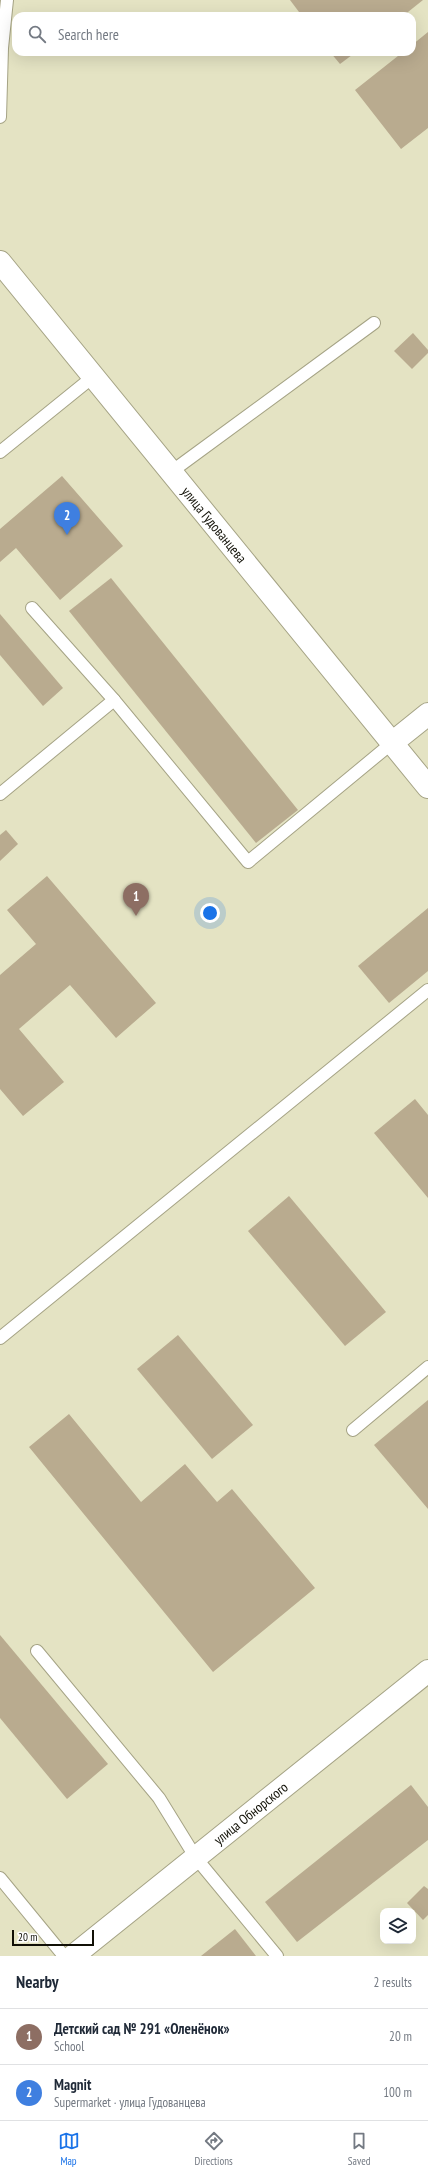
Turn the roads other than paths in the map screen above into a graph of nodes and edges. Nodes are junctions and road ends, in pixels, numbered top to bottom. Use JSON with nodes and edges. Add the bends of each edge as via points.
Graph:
{"nodes":[{"id":1,"x":7,"y":0,"type":"edge"},
{"id":2,"x":0,"y":117,"type":"edge"},
{"id":3,"x":0,"y":262,"type":"edge"},
{"id":4,"x":374,"y":323,"type":"dead end"},
{"id":5,"x":94,"y":376,"type":"junction"},
{"id":6,"x":0,"y":452,"type":"edge"},
{"id":7,"x":172,"y":472,"type":"junction"},
{"id":8,"x":32,"y":608,"type":"dead end"},
{"id":9,"x":114,"y":700,"type":"junction"},
{"id":10,"x":428,"y":714,"type":"edge"},
{"id":11,"x":392,"y":744,"type":"junction"},
{"id":12,"x":428,"y":787,"type":"edge"},
{"id":13,"x":0,"y":794,"type":"edge"},
{"id":14,"x":428,"y":990,"type":"edge"},
{"id":15,"x":0,"y":1338,"type":"edge"},
{"id":16,"x":428,"y":1367,"type":"edge"},
{"id":17,"x":353,"y":1430,"type":"dead end"},
{"id":18,"x":37,"y":1651,"type":"dead end"},
{"id":19,"x":428,"y":1671,"type":"edge"},
{"id":20,"x":196,"y":1858,"type":"junction"},
{"id":21,"x":0,"y":1878,"type":"edge"},
{"id":22,"x":64,"y":1956,"type":"edge"},
{"id":23,"x":73,"y":1956,"type":"edge"},
{"id":24,"x":276,"y":1956,"type":"edge"}],
"edges":[{"from":1,"to":2,"type":"lane","via":[[2,48]]},
{"from":3,"to":5,"type":"street","name":"улица Гудованцева"},
{"from":4,"to":7,"type":"lane"},
{"from":5,"to":6,"type":"lane"},
{"from":5,"to":7,"type":"street","name":"улица Гудованцева"},
{"from":7,"to":11,"type":"street","name":"улица Гудованцева"},
{"from":8,"to":9,"type":"lane"},
{"from":9,"to":11,"type":"lane","via":[[248,862]]},
{"from":9,"to":13,"type":"lane"},
{"from":10,"to":11,"type":"street"},
{"from":11,"to":12,"type":"street","name":"улица Гудованцева"},
{"from":14,"to":15,"type":"lane"},
{"from":16,"to":17,"type":"lane"},
{"from":18,"to":20,"type":"lane","via":[[159,1798]]},
{"from":19,"to":20,"type":"street","name":"улица Обнорского"},
{"from":20,"to":23,"type":"street","name":"улица Обнорского"},
{"from":20,"to":24,"type":"lane"},
{"from":21,"to":22,"type":"lane"}]}
